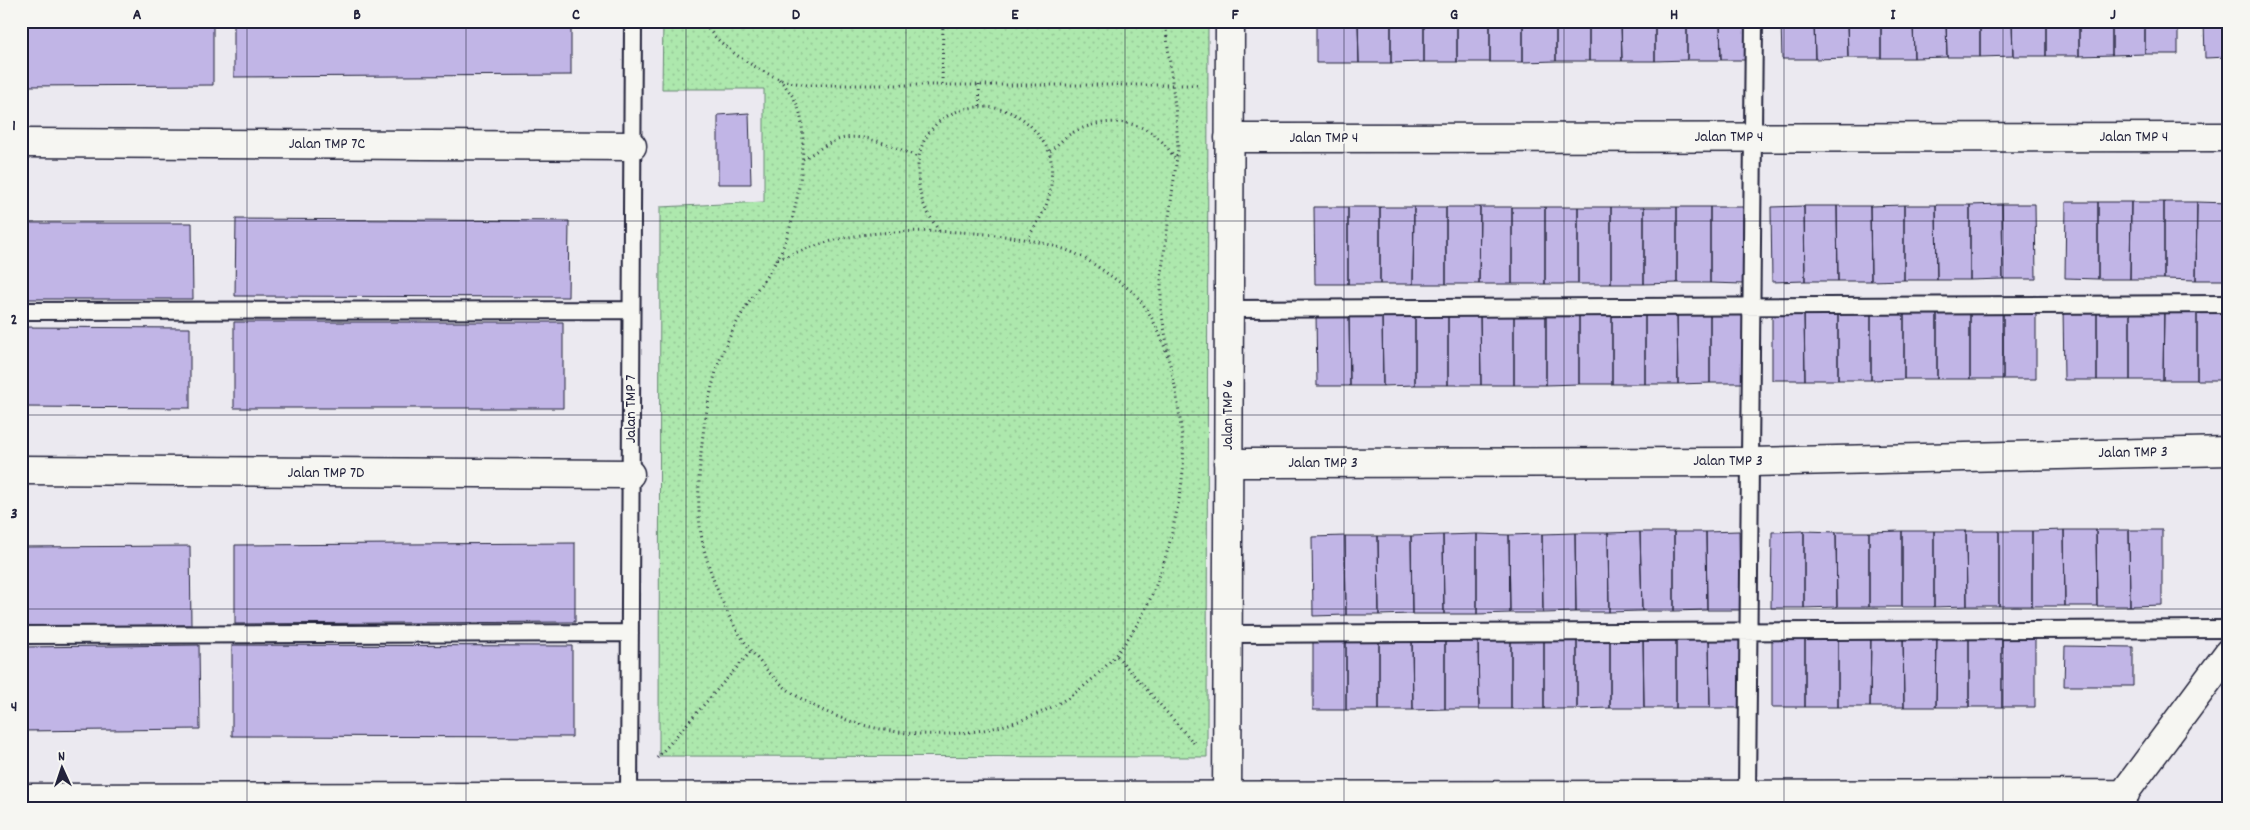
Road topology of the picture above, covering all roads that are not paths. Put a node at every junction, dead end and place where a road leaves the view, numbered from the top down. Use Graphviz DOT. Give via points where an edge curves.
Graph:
graph roads {
  1 [pos="633,21"];
  2 [pos="1230,21"];
  3 [pos="1754,21"];
  4 [pos="1753,137"];
  5 [pos="2229,137"];
  6 [pos="1229,138"];
  7 [pos="21,143"];
  8 [pos="632,146"];
  9 [pos="2229,304"];
  10 [pos="1752,307"];
  11 [pos="1228,309"];
  12 [pos="631,310"];
  13 [pos="21,311"];
  14 [pos="2229,451"];
  15 [pos="1750,462"];
  16 [pos="1228,463"];
  17 [pos="21,470"];
  18 [pos="630,474"];
  19 [pos="2229,630"];
  20 [pos="1749,632"];
  21 [pos="630,633"];
  22 [pos="1228,634"];
  23 [pos="21,635"];
  24 [pos="2229,652"];
  25 [pos="1227,793"];
  26 [pos="1747,794"];
  27 [pos="629,797"];
  28 [pos="21,798"];
  29 [pos="2118,801"];
  30 [pos="1517,802"];
  1 -- 8 [label="lane, Jalan TMP 7"];
  2 -- 6 [label="street, Jalan TMP 6"];
  3 -- 4 [label="lane"];
  4 -- 5 [label="street, Jalan TMP 4"];
  4 -- 6 [label="street, Jalan TMP 4"];
  4 -- 10 [label="lane"];
  6 -- 11 [label="street, Jalan TMP 6"];
  7 -- 8 [label="street, Jalan TMP 7C"];
  8 -- 12 [label="lane, Jalan TMP 7"];
  9 -- 10 [label="lane"];
  10 -- 11 [label="lane"];
  10 -- 15 [label="lane"];
  11 -- 16 [label="street, Jalan TMP 6"];
  12 -- 13 [label="lane"];
  12 -- 18 [label="lane, Jalan TMP 7"];
  14 -- 15 [label="street, Jalan TMP 3"];
  15 -- 16 [label="street, Jalan TMP 3"];
  15 -- 20 [label="lane"];
  16 -- 22 [label="street, Jalan TMP 6"];
  17 -- 18 [label="street, Jalan TMP 7D"];
  18 -- 21 [label="lane, Jalan TMP 7"];
  19 -- 20 [label="lane"];
  20 -- 22 [label="lane"];
  20 -- 26 [label="lane"];
  21 -- 23 [label="lane"];
  21 -- 27 [label="lane, Jalan TMP 7"];
  22 -- 25 [label="street, Jalan TMP 6"];
  24 -- 29 [label="street"];
  25 -- 27 [label="street"];
  25 -- 30 [label="street"];
  26 -- 29 [label="street"];
  26 -- 30 [label="street"];
  27 -- 28 [label="street"];
}
